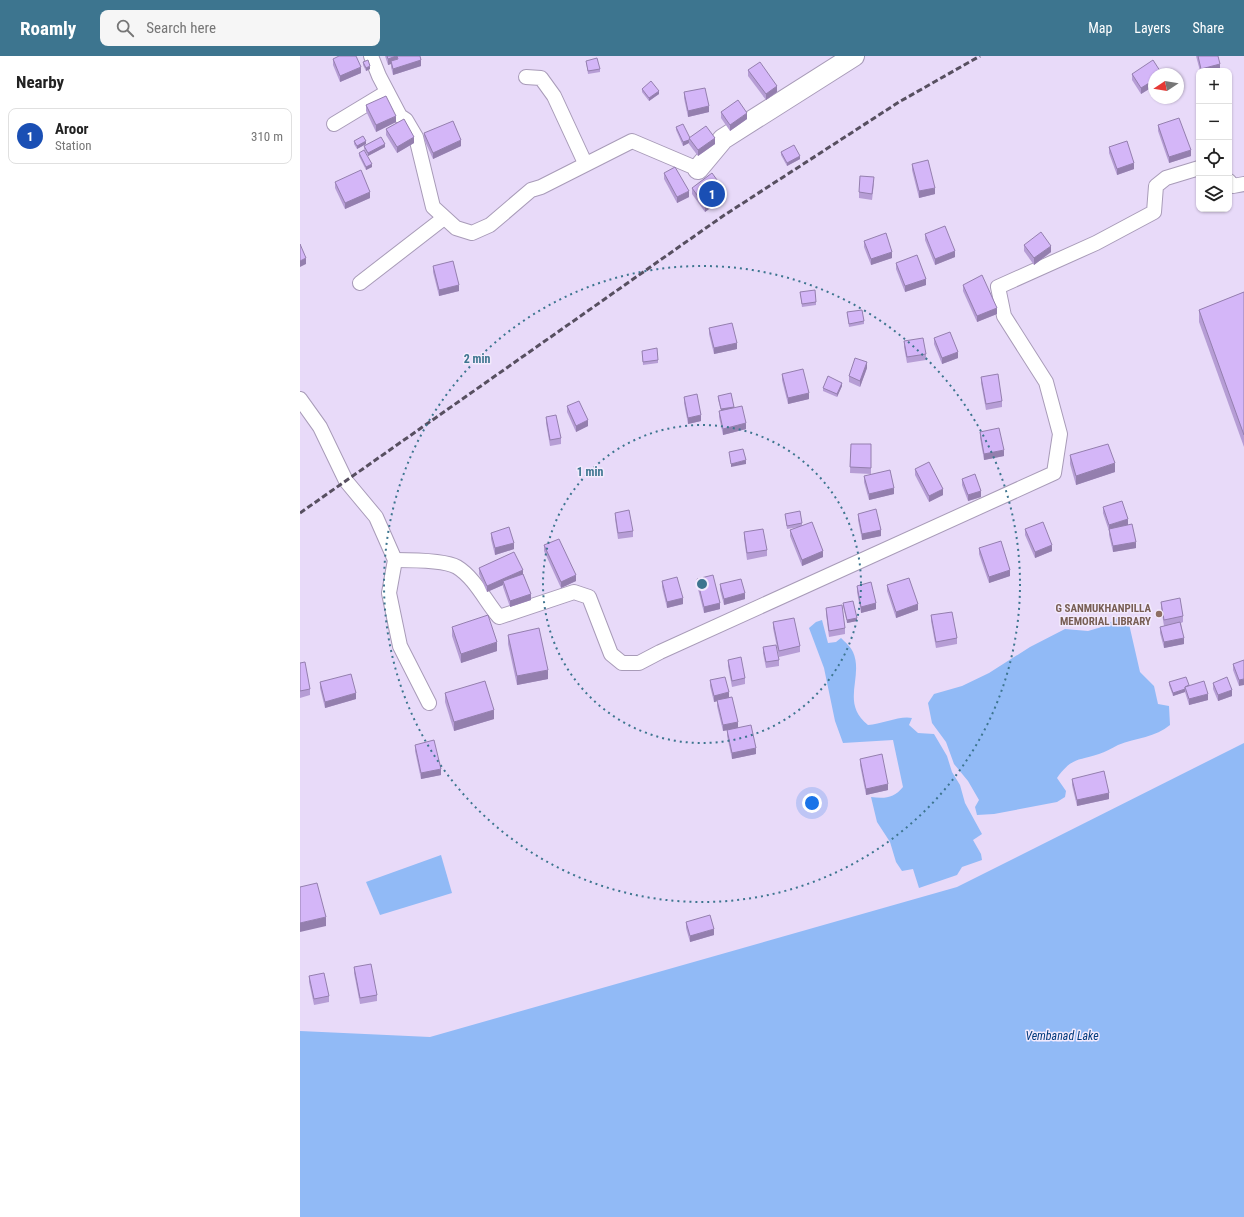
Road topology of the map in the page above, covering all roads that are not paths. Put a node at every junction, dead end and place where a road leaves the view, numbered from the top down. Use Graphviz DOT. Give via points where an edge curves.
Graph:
graph roads {
  1 [pos="370,56"];
  2 [pos="850,57"];
  3 [pos="526,77"];
  4 [pos="387,92"];
  5 [pos="334,124"];
  6 [pos="585,163"];
  7 [pos="698,169"];
  8 [pos="1196,169"];
  9 [pos="1244,184"];
  10 [pos="1232,185"];
  11 [pos="444,218"];
  12 [pos="360,282"];
  13 [pos="300,399"];
  14 [pos="395,560"];
  15 [pos="429,703"];
  1 -- 4 [label="street"];
  2 -- 7 [label="street" via="723,139"];
  3 -- 6 [label="street" via="541,78 554,96"];
  4 -- 5 [label="street"];
  4 -- 11 [label="street" via="400,116 406,120 416,137 433,207"];
  6 -- 7 [label="street" via="632,141"];
  6 -- 11 [label="street" via="531,190 490,225 472,233 456,228"];
  8 -- 14 [label="street" via="1166,178 1156,186 1154,212 1096,243 998,287 1004,316 1046,382 1060,434 1054,473 639,663 622,663 611,654 589,597 574,592 499,617 470,579 456,566 429,561"];
  9 -- 10 [label="street"];
  11 -- 12 [label="street"];
  13 -- 14 [label="street" via="320,428 346,481 376,516"];
  14 -- 15 [label="street" via="389,593 400,646"];
}
